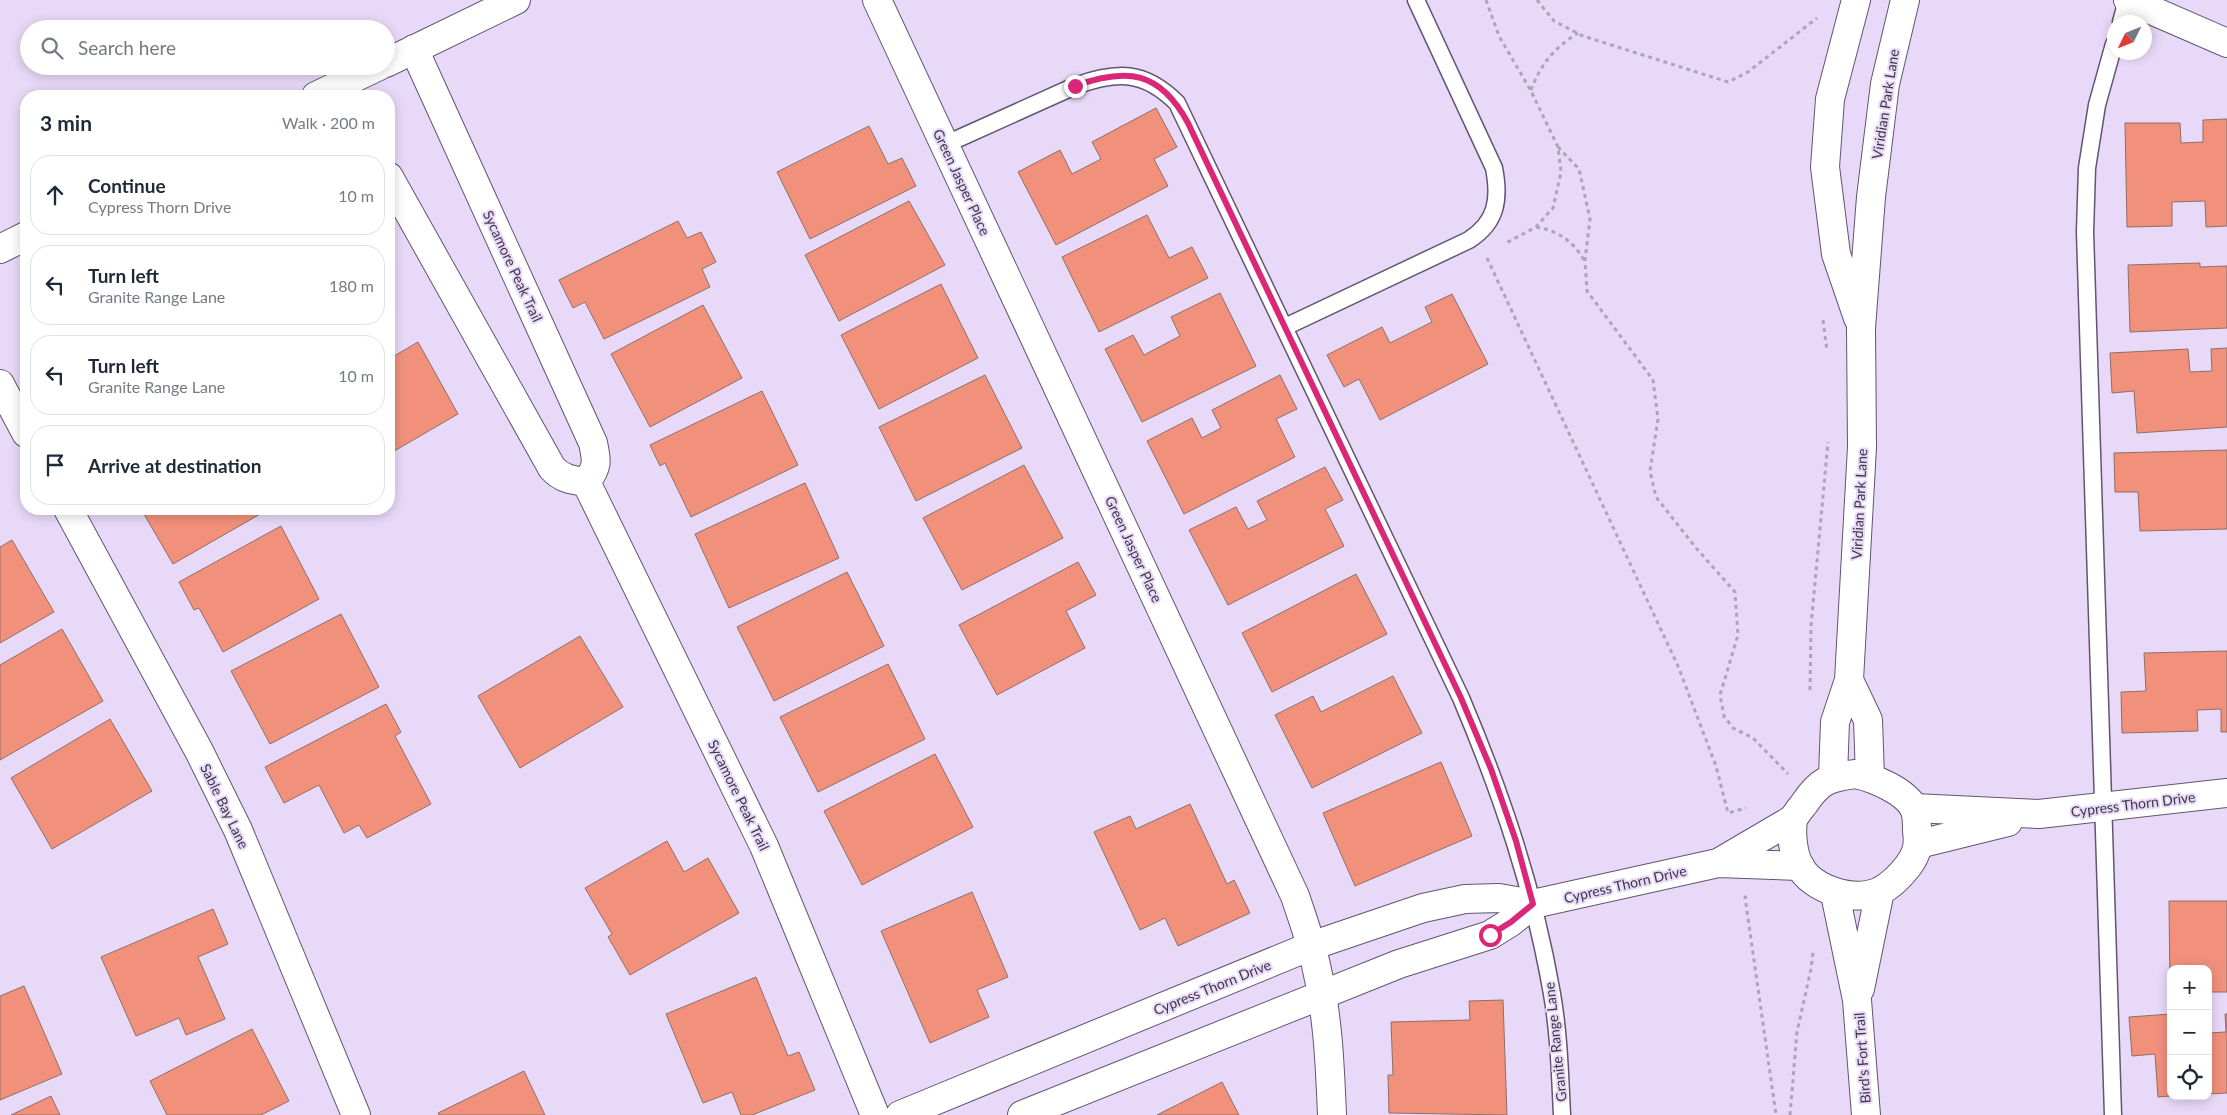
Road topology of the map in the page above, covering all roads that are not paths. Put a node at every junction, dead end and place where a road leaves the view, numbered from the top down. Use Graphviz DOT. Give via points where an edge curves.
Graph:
graph roads {
  1 [pos="516,0"];
  2 [pos="877,0"];
  3 [pos="1416,0"];
  4 [pos="1856,0"];
  5 [pos="1905,0"];
  6 [pos="2128,0"];
  7 [pos="2123,15"];
  8 [pos="2227,43"];
  9 [pos="414,49"];
  10 [pos="395,58"];
  11 [pos="2110,60"];
  12 [pos="363,75"];
  13 [pos="337,90"];
  14 [pos="944,144"];
  15 [pos="395,189"];
  16 [pos="20,239"];
  17 [pos="0,249"];
  18 [pos="1285,327"];
  19 [pos="1861,328"];
  20 [pos="0,384"];
  21 [pos="20,421"];
  22 [pos="586,482"];
  23 [pos="71,515"];
  24 [pos="1849,680"];
  25 [pos="1833,776"];
  26 [pos="1870,777"];
  27 [pos="2227,793"];
  28 [pos="1914,808"];
  29 [pos="2102,808"];
  30 [pos="2039,814"];
  31 [pos="1793,819"];
  32 [pos="1919,844"];
  33 [pos="1718,863"];
  34 [pos="1800,866"];
  35 [pos="1880,891"];
  36 [pos="1835,894"];
  37 [pos="1533,904"];
  38 [pos="1311,946"];
  39 [pos="1322,995"];
  40 [pos="1858,1000"];
  41 [pos="356,1115"];
  42 [pos="875,1115"];
  43 [pos="900,1115"];
  44 [pos="1022,1115"];
  45 [pos="1332,1115"];
  46 [pos="1562,1115"];
  47 [pos="1866,1115"];
  48 [pos="2113,1115"];
  1 -- 9 [label="street"];
  2 -- 14 [label="street, Green Jasper Place"];
  3 -- 18 [label="lane" via="1494,168 1496,203 1486,226 1479,233"];
  4 -- 19 [label="street, Viridian Park Lane" via="1830,99 1825,168 1836,254"];
  5 -- 19 [label="street, Viridian Park Lane" via="1884,93 1871,196"];
  6 -- 7 [label="lane"];
  6 -- 8 [label="street"];
  9 -- 10 [label="street"];
  9 -- 22 [label="street, Sycamore Peak Trail" via="594,442 595,471"];
  11 -- 29 [label="lane" via="2097,105 2087,168 2085,232"];
  12 -- 13 [label="street"];
  14 -- 18 [label="lane, Granite Range Lane" via="1097,78 1133,76 1148,81 1177,103"];
  14 -- 38 [label="street, Green Jasper Place" via="1277,855"];
  15 -- 22 [label="street" via="552,468 569,480"];
  16 -- 17 [label="street"];
  18 -- 37 [label="lane, Granite Range Lane" via="1461,698 1491,769"];
  19 -- 24 [label="street, Viridian Park Lane" via="1862,447"];
  20 -- 21 [label="street"];
  22 -- 42 [label="street, Sycamore Peak Trail" via="764,846"];
  23 -- 41 [label="street, Sable Bay Lane" via="238,830"];
  24 -- 25 [label="street, Viridian Park Lane" via="1835,722"];
  24 -- 26 [label="street, Viridian Park Lane" via="1868,720"];
  25 -- 26 [label="street" via="1856,774"];
  25 -- 31 [label="street" via="1814,790"];
  26 -- 28 [label="street" via="1899,792"];
  27 -- 29 [label="street, Cypress Thorn Drive"];
  28 -- 30 [label="street, Cypress Thorn Drive"];
  28 -- 32 [label="street"];
  29 -- 30 [label="street, Cypress Thorn Drive"];
  29 -- 48 [label="lane"];
  30 -- 32 [label="street, Cypress Thorn Drive"];
  31 -- 33 [label="street, Cypress Thorn Drive"];
  31 -- 34 [label="street" via="1794,848"];
  32 -- 35 [label="street" via="1915,857 1902,873"];
  33 -- 34 [label="street, Cypress Thorn Drive"];
  33 -- 37 [label="street, Cypress Thorn Drive"];
  34 -- 36 [label="street" via="1817,883"];
  35 -- 36 [label="street" via="1859,896"];
  35 -- 40 [label="street, Bird's Fort Trail"];
  36 -- 40 [label="street, Bird's Fort Trail"];
  37 -- 38 [label="street, Cypress Thorn Drive" via="1499,898 1465,898 1423,908"];
  37 -- 39 [label="street, Cypress Thorn Drive" via="1490,935 1399,964"];
  37 -- 46 [label="lane, Granite Range Lane" via="1553,995"];
  38 -- 39 [label="street, Green Jasper Place"];
  38 -- 43 [label="street, Cypress Thorn Drive"];
  39 -- 44 [label="street, Cypress Thorn Drive"];
  39 -- 45 [label="street, Green Jasper Place" via="1330,1054"];
  40 -- 47 [label="street, Bird's Fort Trail"];
}
